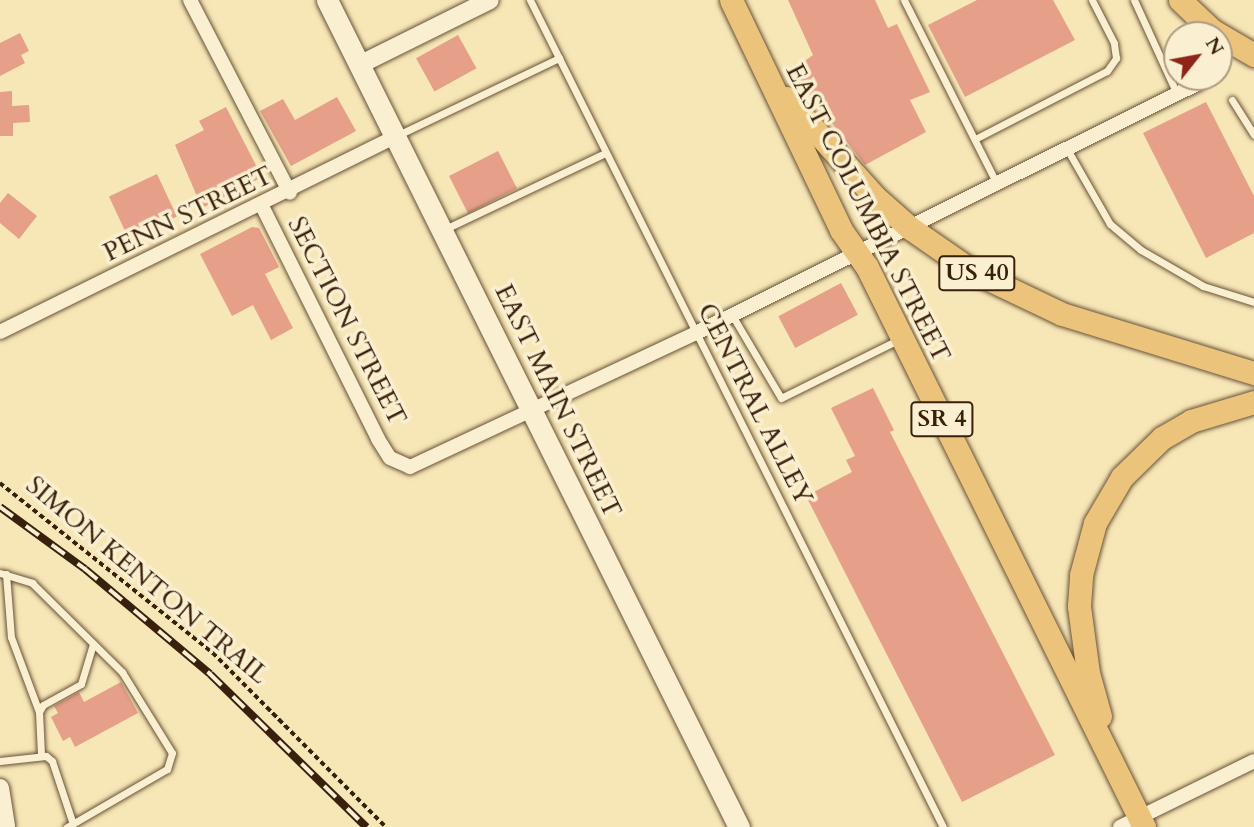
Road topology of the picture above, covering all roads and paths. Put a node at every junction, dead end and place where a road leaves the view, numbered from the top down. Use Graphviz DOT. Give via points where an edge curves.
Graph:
graph roads {
  1 [pos="190,0"];
  2 [pos="327,0"];
  3 [pos="490,0"];
  4 [pos="530,0"];
  5 [pos="731,0"];
  6 [pos="916,0"];
  7 [pos="1092,0"];
  8 [pos="1134,0"];
  9 [pos="1180,0"];
  10 [pos="906,2"];
  11 [pos="1202,21"];
  12 [pos="1233,43"];
  13 [pos="1233,49"];
  14 [pos="1254,55"];
  15 [pos="559,58"];
  16 [pos="359,65"];
  17 [pos="1254,68"];
  18 [pos="764,71"];
  19 [pos="1183,91"];
  20 [pos="1177,94"];
  21 [pos="1232,100"];
  22 [pos="1254,135"];
  23 [pos="395,137"];
  24 [pos="975,139"];
  25 [pos="1068,149"];
  26 [pos="605,153"];
  27 [pos="997,184"];
  28 [pos="289,193"];
  29 [pos="264,211"];
  30 [pos="910,228"];
  31 [pos="442,231"];
  32 [pos="859,253"];
  33 [pos="1254,302"];
  34 [pos="732,315"];
  35 [pos="0,332"];
  36 [pos="696,333"];
  37 [pos="902,338"];
  38 [pos="1254,373"];
  39 [pos="1254,402"];
  40 [pos="532,412"];
  41 [pos="0,483"];
  42 [pos="3,573"];
  43 [pos="93,644"];
  44 [pos="39,712"];
  45 [pos="41,755"];
  46 [pos="0,761"];
  47 [pos="1254,761"];
  48 [pos="1115,769"];
  49 [pos="0,788"];
  50 [pos="1135,824"];
  51 [pos="70,825"];
  52 [pos="6,827"];
  53 [pos="386,827"];
  54 [pos="739,827"];
  55 [pos="943,827"];
  1 -- 28 [label="street, SECTION STREET"];
  2 -- 16 [label="main road, EAST MAIN STREET"];
  3 -- 16 [label="street"];
  4 -- 15 [label="lane, CENTRAL ALLEY"];
  5 -- 18 [label="main road, EAST COLUMBIA STREET / US 40"];
  6 -- 10 [label="lane"];
  7 -- 24 [label="lane" via="1114,43 1116,58 1107,71"];
  8 -- 20 [label="lane"];
  9 -- 11 [label="main road"];
  10 -- 24 [label="lane"];
  12 -- 14 [label="main road"];
  13 -- 17 [label="main road"];
  15 -- 23 [label="lane"];
  15 -- 26 [label="lane, CENTRAL ALLEY"];
  16 -- 23 [label="main road, EAST MAIN STREET"];
  18 -- 30 [label="main road, US 40" via="821,139"];
  18 -- 32 [label="main road, EAST COLUMBIA STREET / SR 4" via="841,230"];
  19 -- 20 [label="street"];
  20 -- 25 [label="street"];
  21 -- 22 [label="lane"];
  23 -- 28 [label="street, PENN STREET"];
  23 -- 31 [label="main road, EAST MAIN STREET"];
  24 -- 27 [label="lane"];
  25 -- 27 [label="street"];
  25 -- 33 [label="lane" via="1110,224 1141,250 1203,286"];
  26 -- 31 [label="lane"];
  26 -- 36 [label="lane, CENTRAL ALLEY"];
  27 -- 30 [label="street"];
  28 -- 29 [label="street, PENN STREET"];
  29 -- 35 [label="street, PENN STREET"];
  29 -- 40 [label="street, SECTION STREET" via="384,449 398,465 410,467"];
  30 -- 32 [label="street"];
  30 -- 38 [label="main road, US 40" via="972,271 1030,301 1118,333"];
  31 -- 40 [label="main road, EAST MAIN STREET"];
  32 -- 34 [label="street"];
  32 -- 37 [label="main road, EAST COLUMBIA STREET / SR 4"];
  34 -- 36 [label="street"];
  34 -- 37 [label="lane" via="781,398"];
  36 -- 40 [label="street"];
  36 -- 55 [label="lane, CENTRAL ALLEY"];
  37 -- 48 [label="main road, EAST COLUMBIA STREET / SR 4"];
  39 -- 48 [label="main road" via="1191,421 1162,438 1122,477 1095,523 1081,575 1080,617 1088,673"];
  40 -- 54 [label="main road, EAST MAIN STREET"];
  41 -- 53 [label="path, SIMON KENTON TRAIL" via="213,653"];
  42 -- 43 [label="lane" via="32,583"];
  42 -- 44 [label="lane" via="11,637"];
  43 -- 44 [label="lane" via="81,684 43,705"];
  43 -- 51 [label="lane" via="122,672 172,753 167,769"];
  44 -- 45 [label="lane"];
  45 -- 46 [label="lane"];
  45 -- 51 [label="lane" via="52,761"];
  47 -- 50 [label="street"];
  48 -- 50 [label="main road, EAST COLUMBIA STREET / SR 4"];
  49 -- 52 [label="street"];
}
